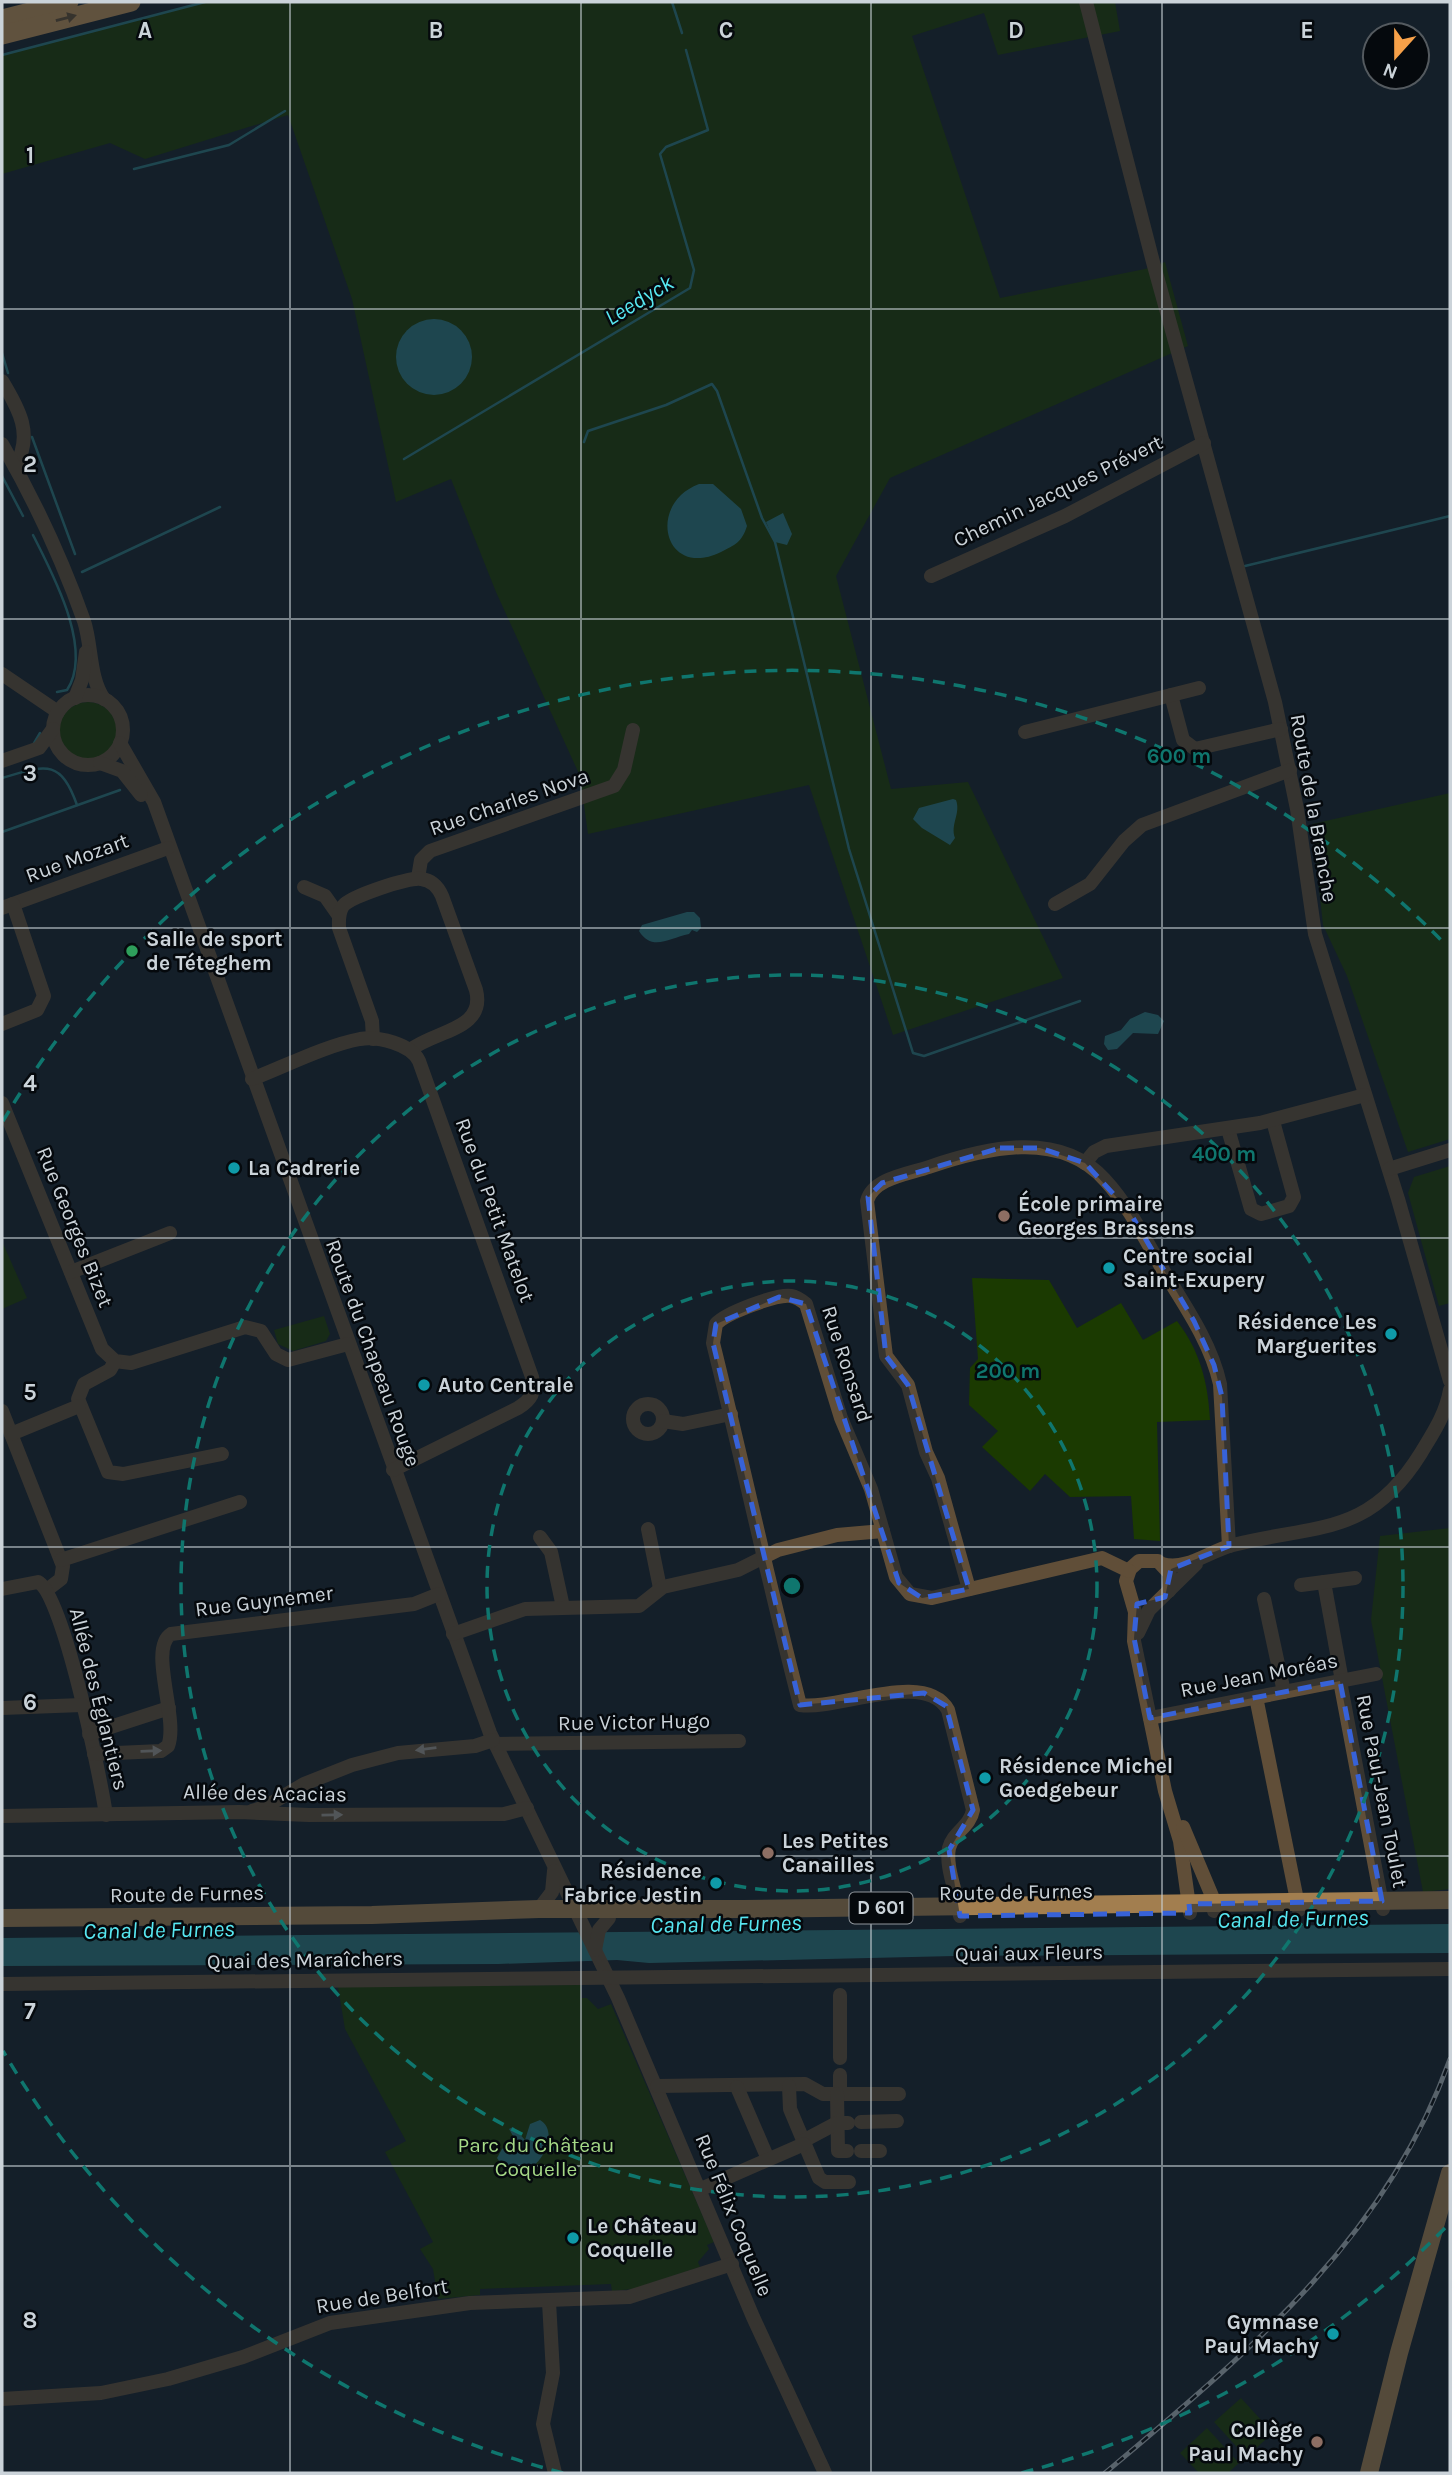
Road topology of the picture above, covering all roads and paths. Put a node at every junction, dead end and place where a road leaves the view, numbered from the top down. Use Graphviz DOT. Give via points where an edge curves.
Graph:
graph roads {
  1 [pos="30,2"];
  2 [pos="69,2"];
  3 [pos="131,2"];
  4 [pos="1086,2"];
  5 [pos="2,10"];
  6 [pos="2,19"];
  7 [pos="2,35"];
  8 [pos="2,381"];
  9 [pos="2,443"];
  10 [pos="1204,443"];
  11 [pos="15,467"];
  12 [pos="931,576"];
  13 [pos="84,622"];
  14 [pos="2,674"];
  15 [pos="1199,688"];
  16 [pos="1171,695"];
  17 [pos="75,698"];
  18 [pos="104,699"];
  19 [pos="58,712"];
  20 [pos="52,729"];
  21 [pos="1281,729"];
  22 [pos="633,730"];
  23 [pos="1025,732"];
  24 [pos="120,743"];
  25 [pos="16,757"];
  26 [pos="2,761"];
  27 [pos="69,761"];
  28 [pos="100,764"];
  29 [pos="1290,770"];
  30 [pos="168,848"];
  31 [pos="418,878"];
  32 [pos="304,887"];
  33 [pos="1055,904"];
  34 [pos="7,906"];
  35 [pos="339,916"];
  36 [pos="2,1024"];
  37 [pos="373,1039"];
  38 [pos="410,1049"];
  39 [pos="252,1079"];
  40 [pos="1365,1095"];
  41 [pos="2,1103"];
  42 [pos="1273,1121"];
  43 [pos="1228,1129"];
  44 [pos="1450,1150"];
  45 [pos="1085,1163"];
  46 [pos="1389,1169"];
  47 [pos="170,1233"];
  48 [pos="71,1272"];
  49 [pos="348,1344"];
  50 [pos="115,1361"];
  51 [pos="1450,1381"];
  52 [pos="1450,1390"];
  53 [pos="79,1406"];
  54 [pos="2,1411"];
  55 [pos="731,1414"];
  56 [pos="663,1421"];
  57 [pos="11,1434"];
  58 [pos="222,1454"];
  59 [pos="393,1470"];
  60 [pos="240,1502"];
  61 [pos="881,1524"];
  62 [pos="648,1529"];
  63 [pos="540,1537"];
  64 [pos="1224,1547"];
  65 [pos="762,1557"];
  66 [pos="61,1560"];
  67 [pos="1162,1564"];
  68 [pos="1129,1571"];
  69 [pos="1354,1578"];
  70 [pos="1324,1582"];
  71 [pos="1301,1585"];
  72 [pos="660,1588"];
  73 [pos="2,1589"];
  74 [pos="48,1589"];
  75 [pos="969,1589"];
  76 [pos="1169,1591"];
  77 [pos="439,1594"];
  78 [pos="1130,1594"];
  79 [pos="1264,1599"];
  80 [pos="1158,1602"];
  81 [pos="562,1607"];
  82 [pos="453,1634"];
  83 [pos="1136,1651"];
  84 [pos="1376,1674"];
  85 [pos="1341,1681"];
  86 [pos="1283,1692"];
  87 [pos="1256,1697"];
  88 [pos="82,1705"];
  89 [pos="2,1708"];
  90 [pos="169,1708"];
  91 [pos="1150,1718"];
  92 [pos="89,1734"];
  93 [pos="739,1741"];
  94 [pos="496,1747"];
  95 [pos="93,1754"];
  96 [pos="1163,1780"];
  97 [pos="283,1794"];
  98 [pos="527,1808"];
  99 [pos="239,1812"];
  100 [pos="284,1814"];
  101 [pos="106,1815"];
  102 [pos="2,1816"];
  103 [pos="554,1866"];
  104 [pos="1450,1900"];
  105 [pos="1383,1905"];
  106 [pos="1299,1906"];
  107 [pos="1214,1907"];
  108 [pos="1190,1908"];
  109 [pos="538,1909"];
  110 [pos="1450,1910"];
  111 [pos="959,1911"];
  112 [pos="372,1915"];
  113 [pos="2,1918"];
  114 [pos="589,1921"];
  115 [pos="596,1952"];
  116 [pos="1450,1969"];
  117 [pos="607,1975"];
  118 [pos="2,1984"];
  119 [pos="840,1995"];
  120 [pos="840,2058"];
  121 [pos="840,2075"];
  122 [pos="657,2086"];
  123 [pos="784,2086"];
  124 [pos="737,2087"];
  125 [pos="839,2094"];
  126 [pos="899,2094"];
  127 [pos="897,2121"];
  128 [pos="849,2122"];
  129 [pos="804,2142"];
  130 [pos="880,2151"];
  131 [pos="768,2159"];
  132 [pos="1450,2173"];
  133 [pos="849,2182"];
  134 [pos="701,2189"];
  135 [pos="1450,2204"];
  136 [pos="732,2264"];
  137 [pos="548,2302"];
  138 [pos="2,2399"];
  139 [pos="555,2473"];
  140 [pos="825,2473"];
  141 [pos="1369,2473"];
  142 [pos="1378,2473"];
  1 -- 5 [label="highway"];
  2 -- 6 [label="highway"];
  7 -- 3 [label="highway, one-way"];
  4 -- 10 [label="street, Route de la Branche" via="1126,153 1132,202"];
  8 -- 11 [label="street" via="23,424 24,449"];
  9 -- 11 [label="street"];
  10 -- 12 [label="street, Chemin Jacques Prévert" via="1065,516"];
  10 -- 21 [label="street, Route de la Branche"];
  11 -- 13 [label="street" via="55,547"];
  13 -- 17 [label="street" via="85,667"];
  13 -- 18 [label="street" via="96,684"];
  14 -- 19 [label="street"];
  15 -- 16 [label="street"];
  16 -- 21 [label="street" via="1183,740 1195,749"];
  16 -- 23 [label="street"];
  17 -- 18 [label="street"];
  17 -- 19 [label="street"];
  18 -- 24 [label="street" via="121,719"];
  19 -- 20 [label="street"];
  20 -- 25 [label="street" via="41,746"];
  20 -- 27 [label="street" via="57,747"];
  21 -- 29 [label="street, Route de la Branche"];
  22 -- 31 [label="street, Rue Charles Nova" via="624,770 614,786 430,850 421,860"];
  24 -- 28 [label="street"];
  24 -- 30 [label="street, Route du Chapeau Rouge" via="151,797"];
  25 -- 26 [label="street"];
  25 -- 27 [label="street"];
  27 -- 28 [label="street"];
  28 -- 30 [label="street, Route du Chapeau Rouge" via="114,766 132,782"];
  29 -- 33 [label="street" via="1142,825 1090,884"];
  29 -- 40 [label="street, Route de la Branche" via="1315,934"];
  30 -- 34 [label="street, Rue Mozart"];
  30 -- 39 [label="street, Route du Chapeau Rouge"];
  31 -- 35 [label="street" via="349,901"];
  31 -- 38 [label="street" via="440,892 478,1001 470,1021"];
  32 -- 35 [label="street" via="322,893"];
  34 -- 36 [label="street" via="44,996 37,1010"];
  35 -- 37 [label="street" via="372,1021"];
  37 -- 38 [label="street"];
  37 -- 39 [label="street" via="357,1040"];
  38 -- 59 [label="street, Rue du Petit Matelot" via="419,1061 534,1385 530,1399 518,1408"];
  39 -- 49 [label="street, Route du Chapeau Rouge"];
  40 -- 42 [label="street"];
  40 -- 46 [label="street, Route de la Branche"];
  41 -- 48 [label="street, Rue Georges Bizet"];
  42 -- 43 [label="street"];
  42 -- 43 [label="street" via="1294,1199 1289,1206 1261,1214 1250,1207"];
  43 -- 45 [label="street" via="1106,1146"];
  44 -- 46 [label="street"];
  45 -- 64 [label="street" via="1105,1179 1129,1212 1194,1321 1214,1365 1222,1397"];
  45 -- 75 [label="street" via="1040,1148 992,1149 879,1184 870,1193 867,1210 885,1351 908,1385"];
  46 -- 51 [label="street, Route de la Branche"];
  47 -- 48 [label="street"];
  48 -- 50 [label="street, Rue Georges Bizet" via="102,1349"];
  49 -- 50 [label="street" via="288,1360 276,1354 261,1331 245,1327 131,1363"];
  49 -- 59 [label="street, Route du Chapeau Rouge"];
  50 -- 53 [label="street" via="110,1370 84,1384"];
  52 -- 64 [label="street" via="1440,1421 1408,1472 1367,1512 1332,1526"];
  53 -- 57 [label="street"];
  53 -- 58 [label="street" via="111,1474"];
  54 -- 57 [label="street"];
  55 -- 56 [label="street" via="683,1424"];
  55 -- 61 [label="street, Rue Ronsard" via="713,1343 714,1327 741,1310 779,1297 798,1298 811,1312 834,1398"];
  55 -- 65 [label="street, Rue Ronsard"];
  57 -- 66 [label="street"];
  59 -- 77 [label="street, Route du Chapeau Rouge"];
  60 -- 66 [label="street"];
  61 -- 65 [label="street"];
  61 -- 75 [label="street" via="896,1577 907,1592 929,1598"];
  62 -- 72 [label="street"];
  63 -- 81 [label="street" via="551,1552"];
  64 -- 67 [label="street" via="1181,1566"];
  64 -- 76 [label="street" via="1186,1572"];
  65 -- 72 [label="street" via="738,1570"];
  65 -- 111 [label="street, Rue Ronsard" via="800,1705 819,1706 874,1694 924,1693 946,1706 973,1810 949,1850"];
  66 -- 74 [label="street, Allée des Églantiers" via="61,1579"];
  67 -- 68 [label="street" via="1146,1559"];
  67 -- 76 [label="street" via="1170,1575"];
  68 -- 75 [label="street" via="1102,1558"];
  68 -- 78 [label="street" via="1126,1583"];
  69 -- 70 [label="street"];
  70 -- 71 [label="street"];
  70 -- 85 [label="street, Rue Paul-Jean Toulet"];
  72 -- 81 [label="street" via="639,1606"];
  73 -- 74 [label="street" via="35,1582"];
  74 -- 88 [label="street, Allée des Églantiers"];
  76 -- 80 [label="street"];
  77 -- 82 [label="street, Route du Chapeau Rouge"];
  77 -- 90 [label="street, Rue Guynemer" via="414,1604 171,1634 161,1649"];
  78 -- 80 [label="street" via="1142,1603"];
  78 -- 83 [label="street"];
  79 -- 86 [label="street"];
  80 -- 83 [label="street" via="1143,1618"];
  81 -- 82 [label="street" via="525,1609"];
  82 -- 94 [label="street, Route du Chapeau Rouge"];
  83 -- 91 [label="street"];
  84 -- 85 [label="street, Rue Jean Moréas"];
  85 -- 86 [label="street, Rue Jean Moréas"];
  85 -- 105 [label="street, Rue Paul-Jean Toulet"];
  86 -- 87 [label="street, Rue Jean Moréas"];
  87 -- 91 [label="street, Rue Jean Moréas"];
  87 -- 106 [label="street"];
  88 -- 89 [label="street"];
  88 -- 92 [label="street, Allée des Églantiers"];
  90 -- 92 [label="street"];
  95 -- 90 [label="street, Rue Guynemer, one-way" via="166,1748 171,1739"];
  91 -- 96 [label="street"];
  92 -- 95 [label="street, Allée des Églantiers"];
  93 -- 94 [label="street, Rue Victor Hugo"];
  94 -- 97 [label="street, Rue Victor Hugo, one-way" via="377,1758"];
  94 -- 98 [label="street, Route du Chapeau Rouge"];
  95 -- 101 [label="street, Allée des Églantiers"];
  96 -- 107 [label="street"];
  96 -- 108 [label="street" via="1180,1841"];
  97 -- 99 [label="street, Rue Victor Hugo" via="262,1808"];
  97 -- 100 [label="street" via="280,1806"];
  100 -- 98 [label="street, Allée des Acacias, one-way" via="504,1814"];
  98 -- 103 [label="street, Route du Chapeau Rouge"];
  99 -- 100 [label="street, Allée des Acacias"];
  99 -- 101 [label="street, Allée des Acacias"];
  101 -- 102 [label="street, Allée des Acacias"];
  103 -- 109 [label="street" via="552,1892"];
  103 -- 114 [label="street, Route du Chapeau Rouge"];
  104 -- 105 [label="main road, Route de Furnes / D 601"];
  105 -- 106 [label="main road, Route de Furnes / D 601"];
  105 -- 110 [label="main road, Route de Furnes / D 601"];
  106 -- 107 [label="main road, Route de Furnes / D 601"];
  107 -- 108 [label="main road, Route de Furnes / D 601"];
  108 -- 111 [label="main road, Route de Furnes / D 601"];
  109 -- 112 [label="main road, Route de Furnes / D 601"];
  109 -- 114 [label="main road, Route de Furnes / D 601"];
  111 -- 114 [label="main road, Route de Furnes / D 601"];
  111 -- 114 [label="main road, Route de Furnes / D 601"];
  112 -- 113 [label="main road, Route de Furnes / D 601"];
  112 -- 114 [label="main road, Route de Furnes / D 601"];
  114 -- 115 [label="street, Route du Chapeau Rouge"];
  115 -- 117 [label="street, Rue Félix Coquelle"];
  116 -- 117 [label="street, Quai aux Fleurs"];
  117 -- 118 [label="street, Quai des Maraîchers"];
  117 -- 122 [label="street, Rue Félix Coquelle"];
  119 -- 120 [label="street"];
  121 -- 125 [label="street"];
  122 -- 124 [label="street"];
  122 -- 134 [label="street, Rue Félix Coquelle"];
  123 -- 124 [label="street"];
  123 -- 125 [label="street" via="807,2084 819,2093"];
  123 -- 129 [label="street"];
  124 -- 131 [label="street"];
  125 -- 126 [label="street"];
  125 -- 128 [label="street"];
  127 -- 128 [label="street"];
  128 -- 129 [label="street"];
  128 -- 130 [label="street" via="849,2151"];
  129 -- 131 [label="street"];
  129 -- 133 [label="street" via="821,2180"];
  131 -- 134 [label="street"];
  132 -- 141 [label="main road"];
  134 -- 136 [label="street, Rue Félix Coquelle"];
  135 -- 142 [label="main road"];
  136 -- 137 [label="street, Rue de Belfort" via="634,2296"];
  136 -- 140 [label="street, Rue Félix Coquelle"];
  137 -- 138 [label="street, Rue de Belfort" via="464,2303 330,2323 243,2357 168,2379 100,2393"];
  137 -- 139 [label="street" via="553,2373 543,2424"];
}
